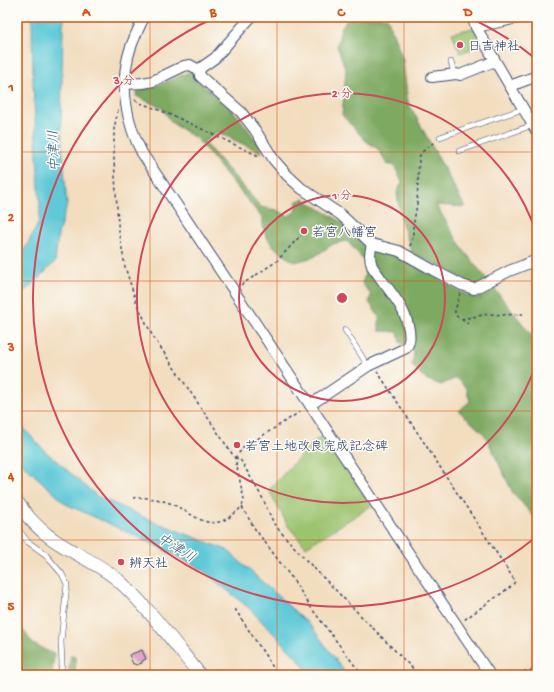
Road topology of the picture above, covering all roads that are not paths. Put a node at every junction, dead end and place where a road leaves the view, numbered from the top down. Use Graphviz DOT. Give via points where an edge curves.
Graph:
graph roads {
  1 [pos="144,17"];
  2 [pos="251,17"];
  3 [pos="472,17"];
  4 [pos="522,17"];
  5 [pos="476,27"];
  6 [pos="494,59"];
  7 [pos="451,62"];
  8 [pos="199,70"];
  9 [pos="454,74"];
  10 [pos="537,76"];
  11 [pos="432,77"];
  12 [pos="510,86"];
  13 [pos="125,88"];
  14 [pos="523,109"];
  15 [pos="534,124"];
  16 [pos="440,137"];
  17 [pos="485,142"];
  18 [pos="488,148"];
  19 [pos="459,151"];
  20 [pos="372,244"];
  21 [pos="537,260"];
  22 [pos="345,330"];
  23 [pos="370,365"];
  24 [pos="310,405"];
  25 [pos="17,502"];
  26 [pos="17,528"];
  27 [pos="60,675"];
  28 [pos="200,675"];
  29 [pos="490,675"];
  1 -- 13 [label="street" via="128,56"];
  2 -- 8 [label="street" via="216,58"];
  3 -- 5 [label="street"];
  4 -- 5 [label="street"];
  5 -- 6 [label="street"];
  6 -- 9 [label="street" via="460,75"];
  6 -- 12 [label="street"];
  7 -- 9 [label="lane"];
  8 -- 13 [label="street" via="190,65 184,66 153,81"];
  8 -- 20 [label="street" via="200,76 241,112 287,175 343,217"];
  9 -- 11 [label="street"];
  10 -- 12 [label="street"];
  12 -- 14 [label="street"];
  13 -- 24 [label="street" via="130,125 142,153"];
  14 -- 15 [label="street"];
  14 -- 16 [label="lane"];
  15 -- 17 [label="lane"];
  17 -- 18 [label="lane"];
  17 -- 19 [label="lane"];
  20 -- 21 [label="street" via="403,252 432,270 474,289"];
  20 -- 23 [label="street" via="372,265 401,306 408,323 410,340 406,348"];
  22 -- 23 [label="lane"];
  23 -- 24 [label="street"];
  24 -- 29 [label="street"];
  25 -- 28 [label="street" via="26,515 46,534 118,580 145,607"];
  26 -- 27 [label="lane" via="28,542 45,554 62,574 66,584"];
}
